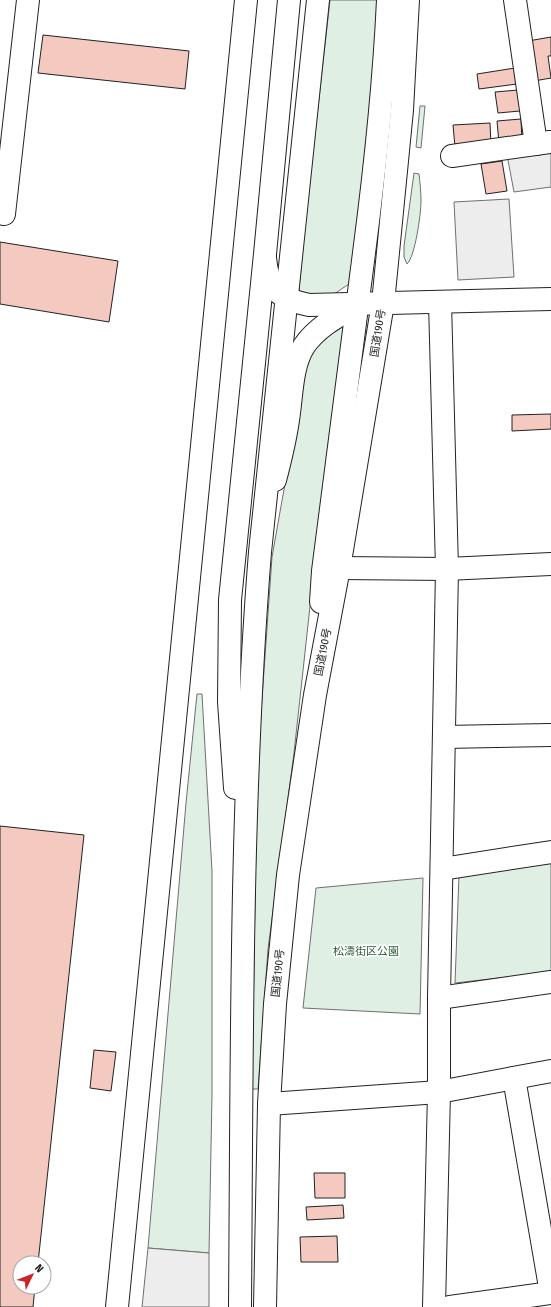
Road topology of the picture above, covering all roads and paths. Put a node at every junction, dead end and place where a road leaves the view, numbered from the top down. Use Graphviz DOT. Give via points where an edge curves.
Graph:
graph roads {
  1 [pos="28,0"];
  2 [pos="246,0"];
  3 [pos="289,0"];
  4 [pos="318,0"];
  5 [pos="388,0"];
  6 [pos="408,0"];
  7 [pos="515,0"];
  8 [pos="544,143"];
  9 [pos="452,156"];
  10 [pos="0,213"];
  11 [pos="265,254"];
  12 [pos="286,299"];
  13 [pos="551,299"];
  14 [pos="440,302"];
  15 [pos="383,303"];
  16 [pos="358,304"];
  17 [pos="260,552"];
  18 [pos="551,564"];
  19 [pos="339,568"];
  20 [pos="447,569"];
  21 [pos="315,695"];
  22 [pos="551,735"];
  23 [pos="444,737"];
  24 [pos="551,852"];
  25 [pos="442,869"];
  26 [pos="244,881"];
  27 [pos="551,982"];
  28 [pos="439,998"];
  29 [pos="551,1071"];
  30 [pos="514,1078"];
  31 [pos="439,1092"];
  32 [pos="269,1104"];
  33 [pos="551,1293"];
  34 [pos="117,1307"];
  35 [pos="240,1307"];
  36 [pos="265,1307"];
  37 [pos="434,1307"];
  38 [pos="450,1307"];
  1 -- 10 [label="main road" via="4,214"];
  2 -- 34 [label="main road"];
  3 -- 11 [label="main road"];
  4 -- 12 [label="main road"];
  5 -- 16 [label="main road" via="376,160"];
  6 -- 15 [label="main road, 国道190号" via="402,110"];
  7 -- 8 [label="main road"];
  8 -- 9 [label="main road"];
  11 -- 12 [label="main road" via="269,279"];
  11 -- 26 [label="main road" via="230,614 229,702"];
  12 -- 16 [label="main road" via="309,305"];
  12 -- 17 [label="main road"];
  13 -- 14 [label="main road"];
  14 -- 15 [label="main road"];
  14 -- 20 [label="main road"];
  15 -- 16 [label="main road"];
  15 -- 19 [label="main road, 国道190号"];
  16 -- 17 [label="main road" via="313,335 298,359 288,422"];
  16 -- 21 [label="main road" via="323,571"];
  17 -- 26 [label="main road" via="250,706"];
  18 -- 20 [label="main road"];
  19 -- 20 [label="main road"];
  19 -- 21 [label="main road, 国道190号"];
  20 -- 23 [label="main road"];
  21 -- 32 [label="main road, 国道190号" via="288,875 275,1004"];
  22 -- 23 [label="main road"];
  23 -- 25 [label="main road"];
  24 -- 25 [label="main road"];
  25 -- 28 [label="main road"];
  26 -- 35 [label="main road"];
  27 -- 28 [label="main road"];
  28 -- 31 [label="main road"];
  29 -- 30 [label="main road"];
  30 -- 31 [label="main road"];
  30 -- 33 [label="main road"];
  31 -- 32 [label="main road"];
  31 -- 37 [label="main road"];
  32 -- 36 [label="main road, 国道190号"];
  33 -- 38 [label="main road"];
}
